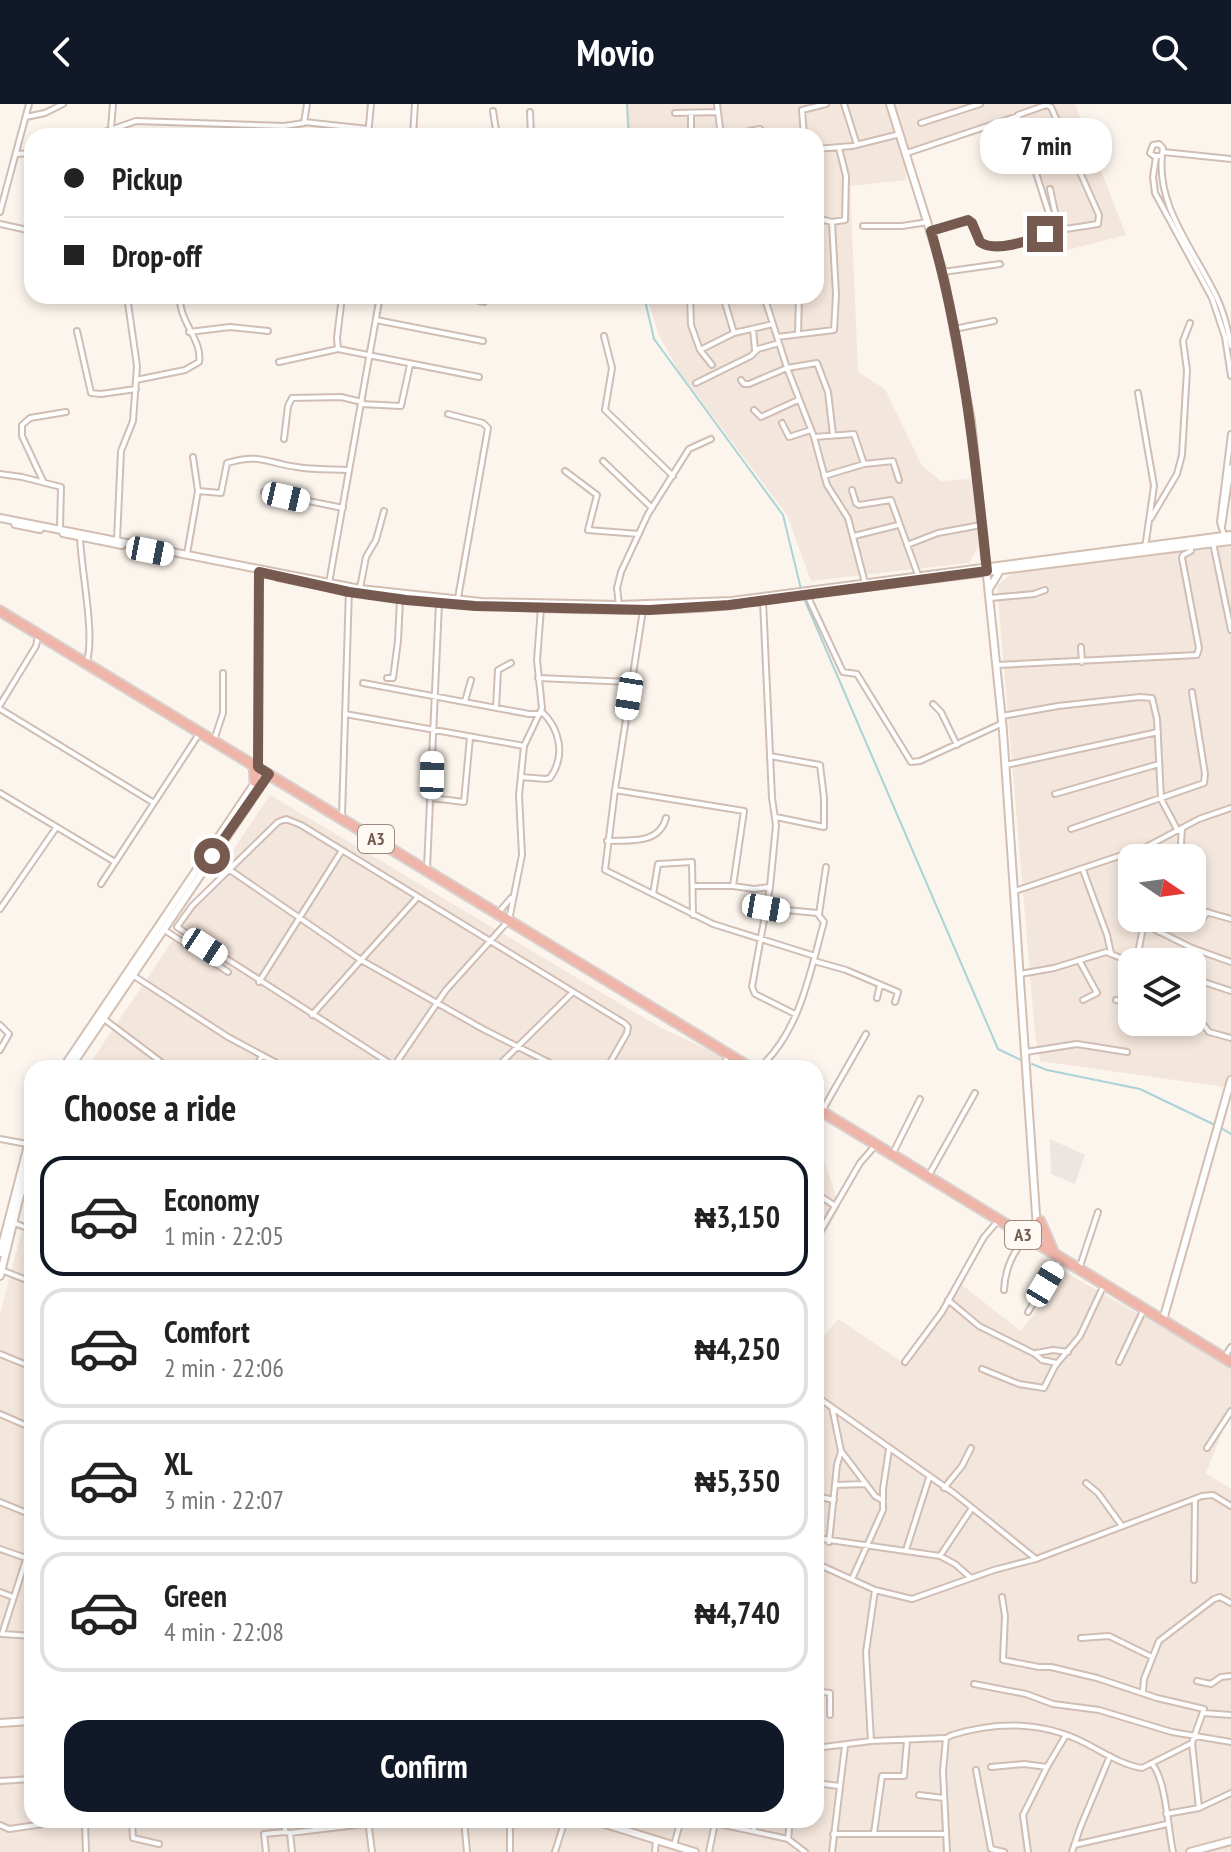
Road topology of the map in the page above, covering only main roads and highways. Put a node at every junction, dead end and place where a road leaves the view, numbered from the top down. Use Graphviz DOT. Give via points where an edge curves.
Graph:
graph roads {
  1 [pos="890,104"];
  2 [pos="0,520"];
  3 [pos="1228,538"];
  4 [pos="1146,548"];
  5 [pos="984,549"];
  6 [pos="1000,567"];
  7 [pos="986,569"];
  8 [pos="256,571"];
  9 [pos="972,571"];
  10 [pos="988,588"];
  11 [pos="349,590"];
  12 [pos="457,602"];
  13 [pos="0,611"];
  14 [pos="264,771"];
  15 [pos="258,783"];
  16 [pos="101,1017"];
  17 [pos="69,1060"];
  18 [pos="75,1060"];
  19 [pos="737,1060"];
  20 [pos="1231,1080"];
  21 [pos="824,1113"];
  22 [pos="24,1168"];
  23 [pos="1039,1222"];
  24 [pos="1023,1235"];
  25 [pos="4,1241"];
  26 [pos="1040,1245"];
  27 [pos="0,1253"];
  28 [pos="1058,1256"];
  29 [pos="0,1272"];
  30 [pos="1163,1320"];
  31 [pos="1228,1360"];
  32 [pos="24,1722"];
  33 [pos="0,1723"];
  34 [pos="618,1828"];
  35 [pos="1231,1841"];
  36 [pos="695,1852"];
  37 [pos="1190,1852"];
  1 -- 5 [label="main road" via="943,272 971,421"];
  2 -- 8 [label="main road"];
  2 -- 8 [label="main road"];
  3 -- 4 [label="main road"];
  3 -- 4 [label="main road"];
  4 -- 6 [label="main road"];
  5 -- 6 [label="main road"];
  5 -- 7 [label="main road"];
  5 -- 9 [label="main road"];
  6 -- 7 [label="main road"];
  6 -- 10 [label="main road"];
  7 -- 9 [label="main road"];
  7 -- 10 [label="main road"];
  8 -- 11 [label="main road"];
  8 -- 11 [label="main road"];
  9 -- 10 [label="main road"];
  9 -- 12 [label="main road" via="734,600 619,605"];
  9 -- 12 [label="main road" via="763,601 643,610"];
  10 -- 23 [label="main road"];
  11 -- 12 [label="main road"];
  11 -- 12 [label="main road"];
  13 -- 14 [label="highway, A3"];
  14 -- 15 [label="highway"];
  14 -- 15 [label="highway"];
  14 -- 19 [label="highway, A3"];
  15 -- 16 [label="main road"];
  16 -- 17 [label="main road"];
  16 -- 18 [label="main road"];
  20 -- 30 [label="main road"];
  21 -- 24 [label="highway, A3"];
  22 -- 25 [label="main road"];
  23 -- 24 [label="highway"];
  23 -- 26 [label="main road"];
  23 -- 28 [label="highway"];
  24 -- 26 [label="highway, A3"];
  25 -- 27 [label="main road"];
  25 -- 29 [label="main road"];
  26 -- 28 [label="highway, A3"];
  28 -- 30 [label="highway, A3"];
  30 -- 31 [label="highway, A3"];
  32 -- 33 [label="main road"];
  34 -- 36 [label="main road"];
  35 -- 37 [label="main road"];
}
